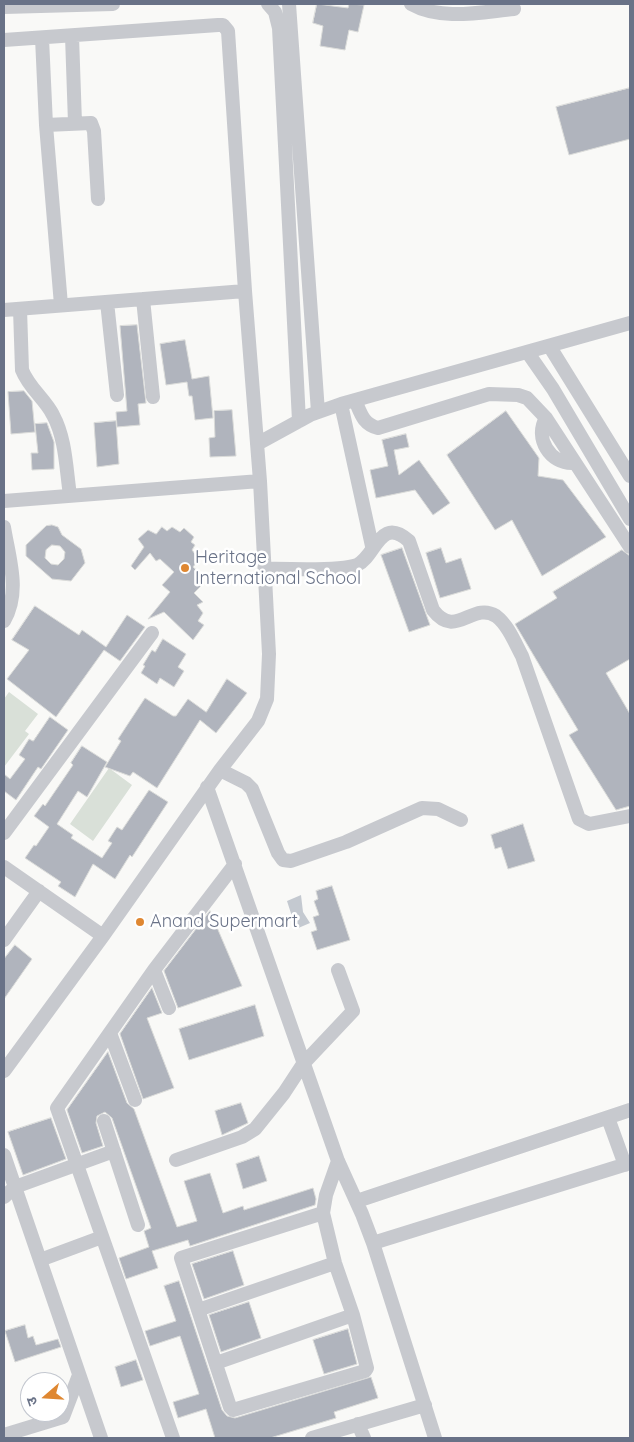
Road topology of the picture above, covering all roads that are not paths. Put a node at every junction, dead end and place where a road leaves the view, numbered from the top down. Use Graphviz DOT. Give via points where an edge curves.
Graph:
graph roads {
  1 [pos="113,4"];
  2 [pos="268,4"];
  3 [pos="288,4"];
  4 [pos="411,4"];
  5 [pos="4,7"];
  6 [pos="514,9"];
  7 [pos="72,36"];
  8 [pos="42,38"];
  9 [pos="4,40"];
  10 [pos="75,123"];
  11 [pos="46,125"];
  12 [pos="98,200"];
  13 [pos="245,291"];
  14 [pos="143,299"];
  15 [pos="107,302"];
  16 [pos="61,305"];
  17 [pos="20,309"];
  18 [pos="4,310"];
  19 [pos="630,324"];
  20 [pos="550,347"];
  21 [pos="528,353"];
  22 [pos="116,394"];
  23 [pos="153,397"];
  24 [pos="355,400"];
  25 [pos="341,404"];
  26 [pos="318,412"];
  27 [pos="299,421"];
  28 [pos="257,444"];
  29 [pos="630,476"];
  30 [pos="260,481"];
  31 [pos="70,495"];
  32 [pos="4,502"];
  33 [pos="630,518"];
  34 [pos="4,527"];
  35 [pos="372,546"];
  36 [pos="630,548"];
  37 [pos="265,569"];
  38 [pos="4,621"];
  39 [pos="152,633"];
  40 [pos="220,770"];
  41 [pos="208,787"];
  42 [pos="630,816"];
  43 [pos="461,820"];
  44 [pos="4,833"];
  45 [pos="235,864"];
  46 [pos="4,867"];
  47 [pos="39,891"];
  48 [pos="103,936"];
  49 [pos="4,940"];
  50 [pos="154,970"];
  51 [pos="338,970"];
  52 [pos="169,1008"];
  53 [pos="110,1033"];
  54 [pos="303,1064"];
  55 [pos="4,1071"];
  56 [pos="135,1100"];
  57 [pos="630,1110"];
  58 [pos="608,1118"];
  59 [pos="104,1121"];
  60 [pos="114,1152"];
  61 [pos="4,1155"];
  62 [pos="176,1160"];
  63 [pos="338,1160"];
  64 [pos="628,1164"];
  65 [pos="76,1165"];
  66 [pos="14,1187"];
  67 [pos="4,1197"];
  68 [pos="357,1201"];
  69 [pos="323,1214"];
  70 [pos="138,1225"];
  71 [pos="102,1237"];
  72 [pos="373,1243"];
  73 [pos="40,1260"];
  74 [pos="335,1263"];
  75 [pos="198,1310"];
  76 [pos="353,1315"];
  77 [pos="216,1363"];
  78 [pos="79,1375"];
  79 [pos="425,1405"];
  80 [pos="358,1424"];
  81 [pos="4,1435"];
  82 [pos="101,1438"];
  83 [pos="172,1438"];
  84 [pos="312,1438"];
  85 [pos="364,1438"];
  86 [pos="435,1438"];
  1 -- 5 [label="street"];
  2 -- 27 [label="street" via="275,12 279,28"];
  3 -- 26 [label="street"];
  4 -- 6 [label="street" via="443,13"];
  7 -- 8 [label="street"];
  7 -- 10 [label="street"];
  7 -- 13 [label="street" via="218,25 227,28"];
  8 -- 9 [label="street"];
  8 -- 11 [label="street"];
  10 -- 11 [label="street"];
  10 -- 12 [label="street" via="86,122 93,126"];
  11 -- 16 [label="street"];
  13 -- 14 [label="street"];
  13 -- 28 [label="street"];
  14 -- 15 [label="street"];
  14 -- 23 [label="street"];
  15 -- 16 [label="street"];
  15 -- 22 [label="street"];
  16 -- 17 [label="street"];
  17 -- 18 [label="street"];
  17 -- 31 [label="street" via="22,370 58,426"];
  19 -- 20 [label="street"];
  20 -- 21 [label="street"];
  20 -- 29 [label="street"];
  21 -- 24 [label="street"];
  21 -- 33 [label="street"];
  24 -- 25 [label="street"];
  24 -- 36 [label="street" via="363,420 378,428 463,401 501,393 527,398 546,418 541,434 549,453 564,463 573,463"];
  25 -- 26 [label="street"];
  25 -- 35 [label="street"];
  26 -- 27 [label="street"];
  27 -- 28 [label="street"];
  28 -- 30 [label="street"];
  30 -- 31 [label="street"];
  30 -- 37 [label="street"];
  31 -- 32 [label="street"];
  34 -- 38 [label="street" via="14,595"];
  35 -- 37 [label="street" via="366,558 347,567"];
  35 -- 42 [label="street" via="381,537 393,533 402,534 410,541 433,610 440,620 448,623 480,612 497,617 522,656 579,819 588,824"];
  37 -- 40 [label="street" via="269,654 267,699 258,721"];
  39 -- 44 [label="street"];
  40 -- 41 [label="street"];
  40 -- 43 [label="street" via="252,789 278,853 286,861 346,842 422,808 438,809"];
  41 -- 45 [label="street"];
  41 -- 48 [label="street"];
  45 -- 50 [label="street"];
  45 -- 54 [label="street"];
  46 -- 47 [label="street"];
  47 -- 48 [label="street"];
  47 -- 49 [label="street"];
  48 -- 55 [label="street"];
  50 -- 52 [label="street"];
  50 -- 53 [label="street"];
  51 -- 54 [label="street" via="353,1012"];
  53 -- 56 [label="street"];
  53 -- 65 [label="street" via="57,1108"];
  54 -- 62 [label="street" via="284,1093 250,1133"];
  54 -- 63 [label="street"];
  57 -- 58 [label="street"];
  58 -- 64 [label="street"];
  58 -- 68 [label="street"];
  59 -- 60 [label="street"];
  60 -- 65 [label="street"];
  60 -- 70 [label="street"];
  61 -- 66 [label="street"];
  63 -- 68 [label="street"];
  63 -- 69 [label="street"];
  64 -- 72 [label="street"];
  65 -- 66 [label="street"];
  65 -- 71 [label="street"];
  66 -- 67 [label="street"];
  66 -- 73 [label="street"];
  68 -- 72 [label="street"];
  69 -- 74 [label="street"];
  69 -- 75 [label="street" via="182,1256 181,1262"];
  71 -- 73 [label="street"];
  71 -- 83 [label="street"];
  72 -- 79 [label="street"];
  73 -- 78 [label="street"];
  74 -- 75 [label="street"];
  74 -- 76 [label="street"];
  75 -- 77 [label="street"];
  76 -- 77 [label="street"];
  76 -- 77 [label="street" via="368,1367 365,1371 235,1410 230,1407"];
  78 -- 81 [label="street" via="63,1417"];
  78 -- 82 [label="street"];
  79 -- 80 [label="street"];
  79 -- 86 [label="street"];
  80 -- 84 [label="street"];
  80 -- 85 [label="street"];
}
